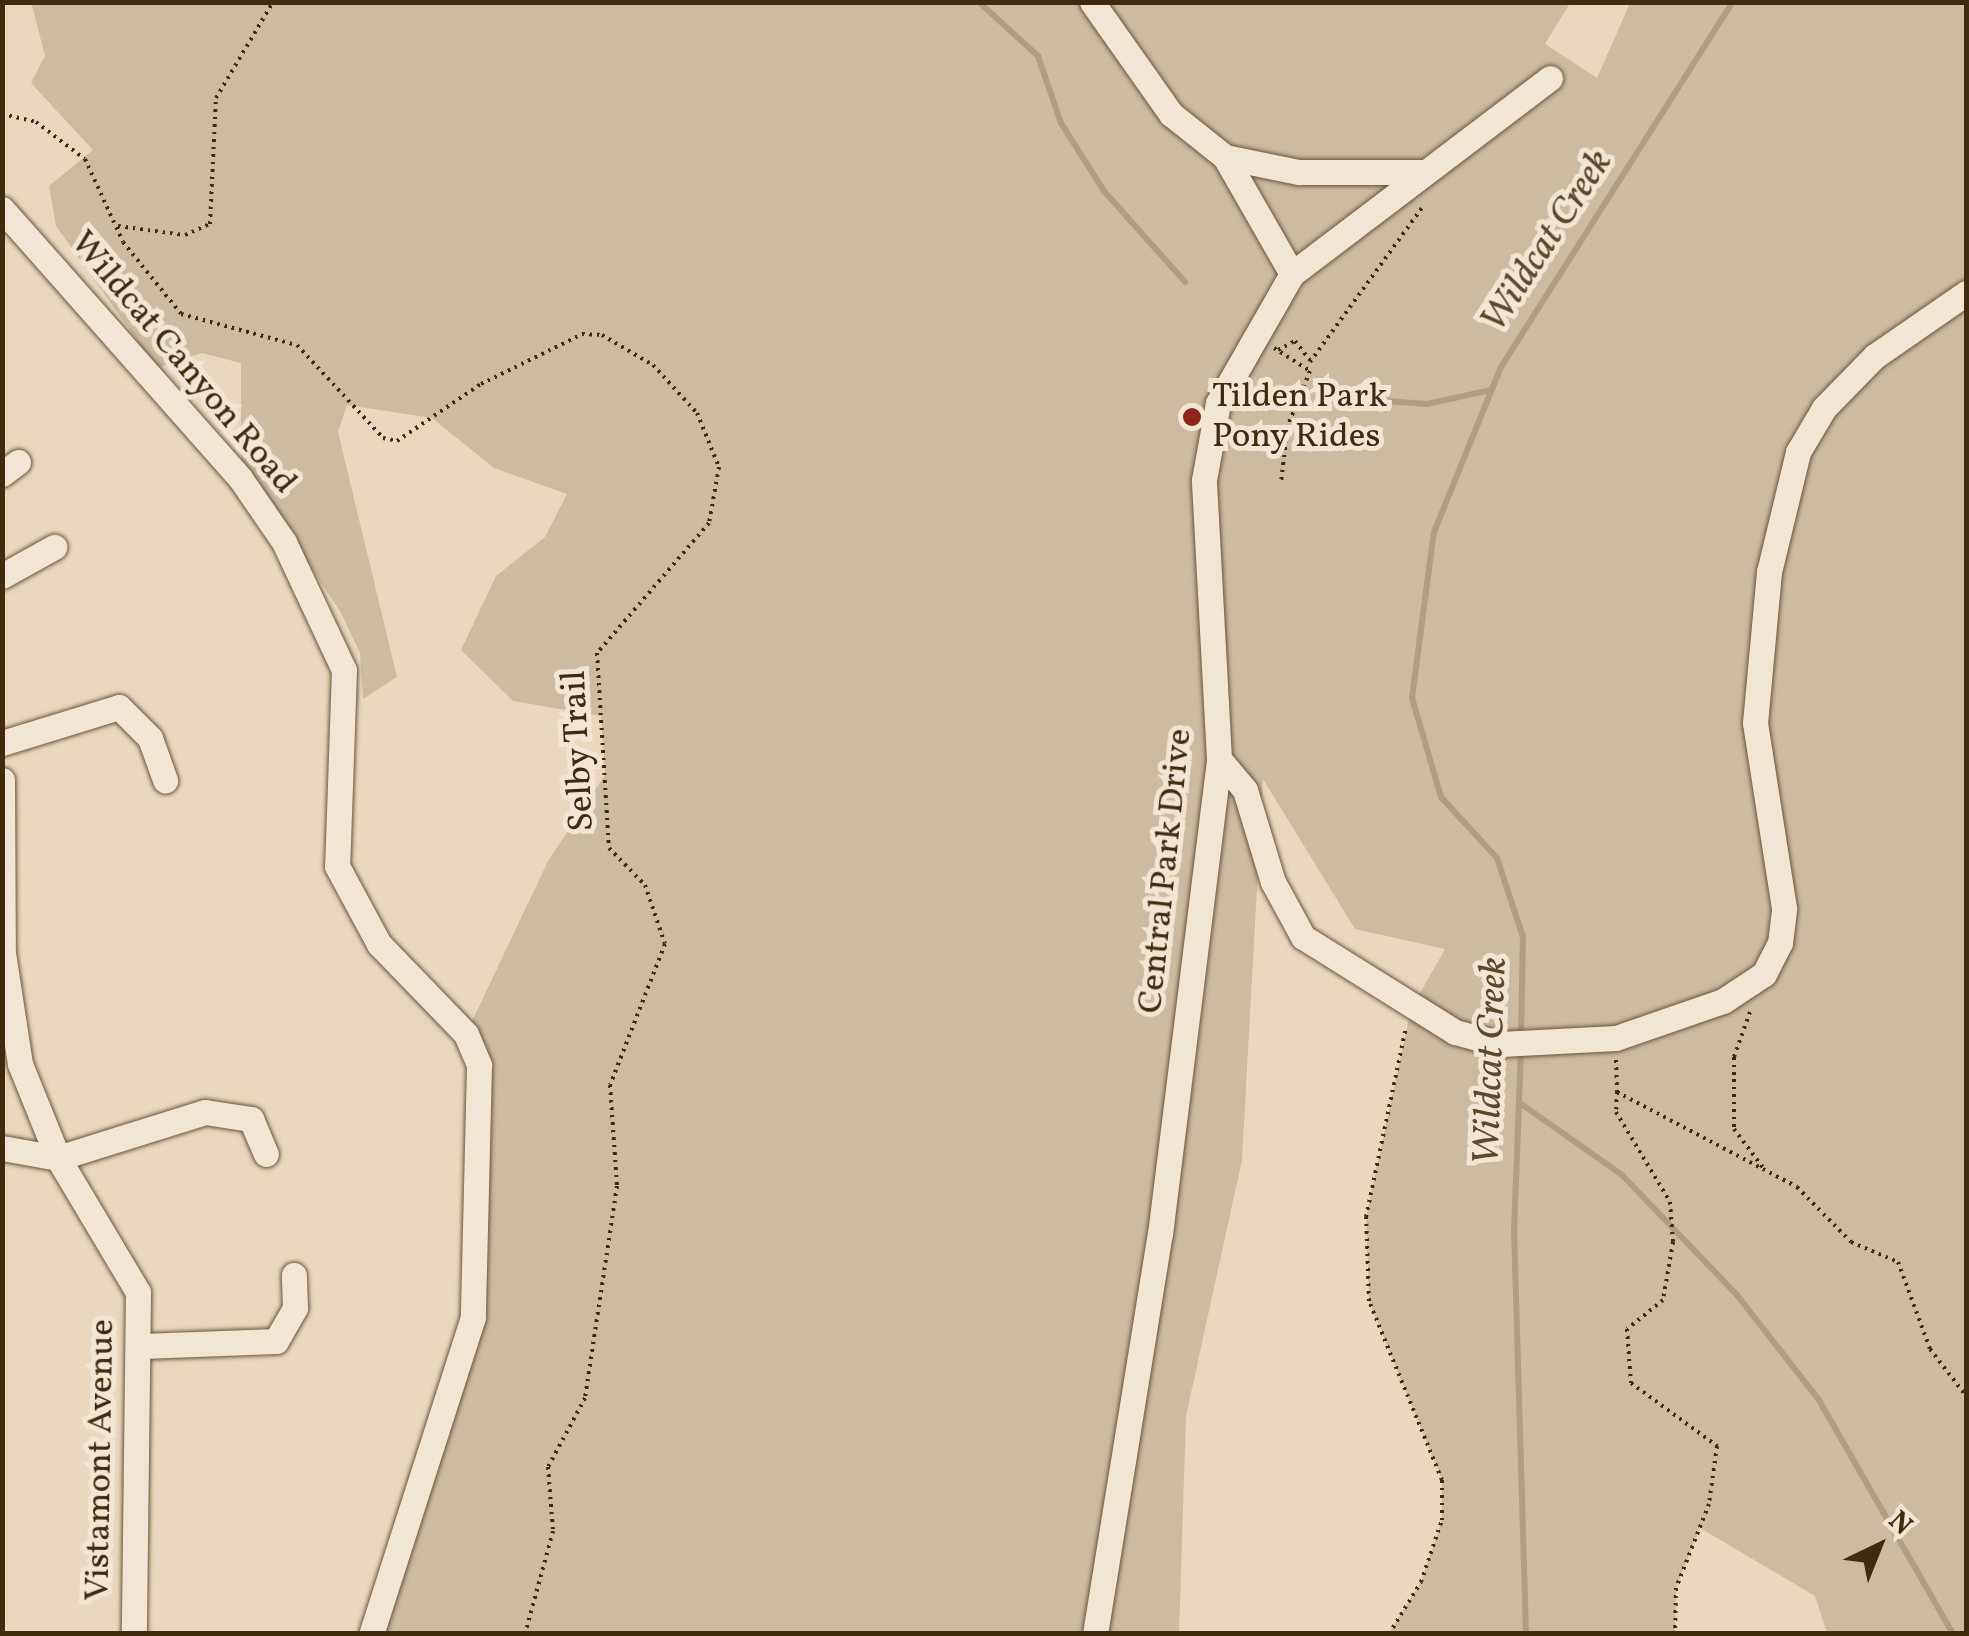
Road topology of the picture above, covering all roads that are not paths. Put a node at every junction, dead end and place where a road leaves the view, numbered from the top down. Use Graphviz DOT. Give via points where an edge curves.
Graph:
graph roads {
  1 [pos="1092,2"];
  2 [pos="1550,78"];
  3 [pos="1225,157"];
  4 [pos="1424,172"];
  5 [pos="2,210"];
  6 [pos="1292,274"];
  7 [pos="1966,293"];
  8 [pos="54,547"];
  9 [pos="2,576"];
  10 [pos="2,743"];
  11 [pos="1219,760"];
  12 [pos="2,780"];
  13 [pos="165,780"];
  14 [pos="2,1148"];
  15 [pos="266,1154"];
  16 [pos="58,1158"];
  17 [pos="294,1276"];
  18 [pos="142,1346"];
  19 [pos="134,1634"];
  20 [pos="371,1634"];
  21 [pos="1095,1634"];
  1 -- 3 [label="street" via="1171,114"];
  2 -- 4 [label="street, Central Park Drive"];
  3 -- 4 [label="street" via="1299,172"];
  3 -- 6 [label="street"];
  4 -- 6 [label="street, Central Park Drive"];
  5 -- 20 [label="street, Wildcat Canyon Road" via="240,478 284,542 344,670 337,866 379,944 466,1034 479,1065 473,1318"];
  6 -- 11 [label="street, Central Park Drive" via="1231,374 1204,480"];
  7 -- 11 [label="street" via="1874,356 1824,408 1798,452 1769,572 1754,722 1784,908 1764,974 1688,1020 1616,1038 1500,1044 1411,1009 1304,937 1273,882 1244,790"];
  8 -- 9 [label="street"];
  10 -- 13 [label="street" via="118,707 150,738"];
  11 -- 21 [label="street, Central Park Drive" via="1160,1234"];
  12 -- 16 [label="street, Vistamont Avenue" via="9,1004 20,1064"];
  14 -- 16 [label="street"];
  15 -- 16 [label="street" via="250,1119 205,1112"];
  16 -- 18 [label="street, Vistamont Avenue" via="138,1292"];
  17 -- 18 [label="street" via="295,1308 276,1341"];
  18 -- 19 [label="street, Vistamont Avenue"];
}
